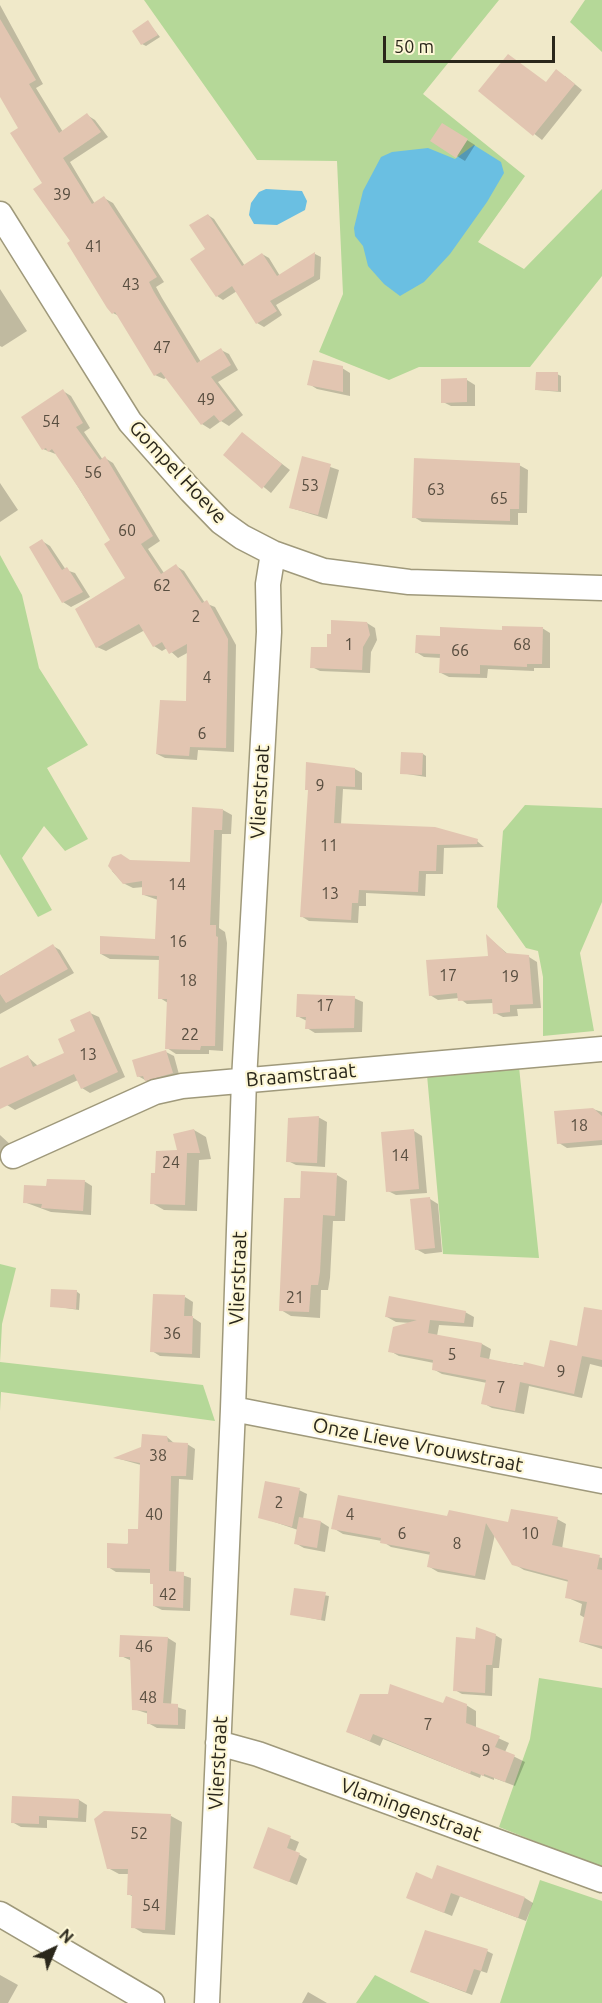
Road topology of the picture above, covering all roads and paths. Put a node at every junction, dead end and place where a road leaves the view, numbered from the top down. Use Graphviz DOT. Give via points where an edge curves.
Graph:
graph roads {
  1 [pos="0,214"];
  2 [pos="273,553"];
  3 [pos="602,588"];
  4 [pos="602,1049"];
  5 [pos="244,1080"];
  6 [pos="13,1156"];
  7 [pos="233,1409"];
  8 [pos="602,1481"];
  9 [pos="218,1743"];
  10 [pos="602,1880"];
  11 [pos="0,1914"];
  12 [pos="152,2003"];
  13 [pos="207,2003"];
  1 -- 2 [label="street, Gompel Hoeve" via="130,422 221,522"];
  2 -- 3 [label="street, Gompel Hoeve" via="324,571 409,582"];
  2 -- 5 [label="street, Vlierstraat" via="268,584 269,632"];
  4 -- 5 [label="street, Braamstraat"];
  5 -- 6 [label="street, Braamstraat" via="155,1092"];
  5 -- 7 [label="street, Vlierstraat"];
  7 -- 8 [label="street, Onze Lieve Vrouwstraat"];
  7 -- 9 [label="street, Vlierstraat"];
  9 -- 10 [label="street, Vlamingenstraat" via="258,1754"];
  9 -- 13 [label="street, Vlierstraat"];
  11 -- 12 [label="street"];
}
